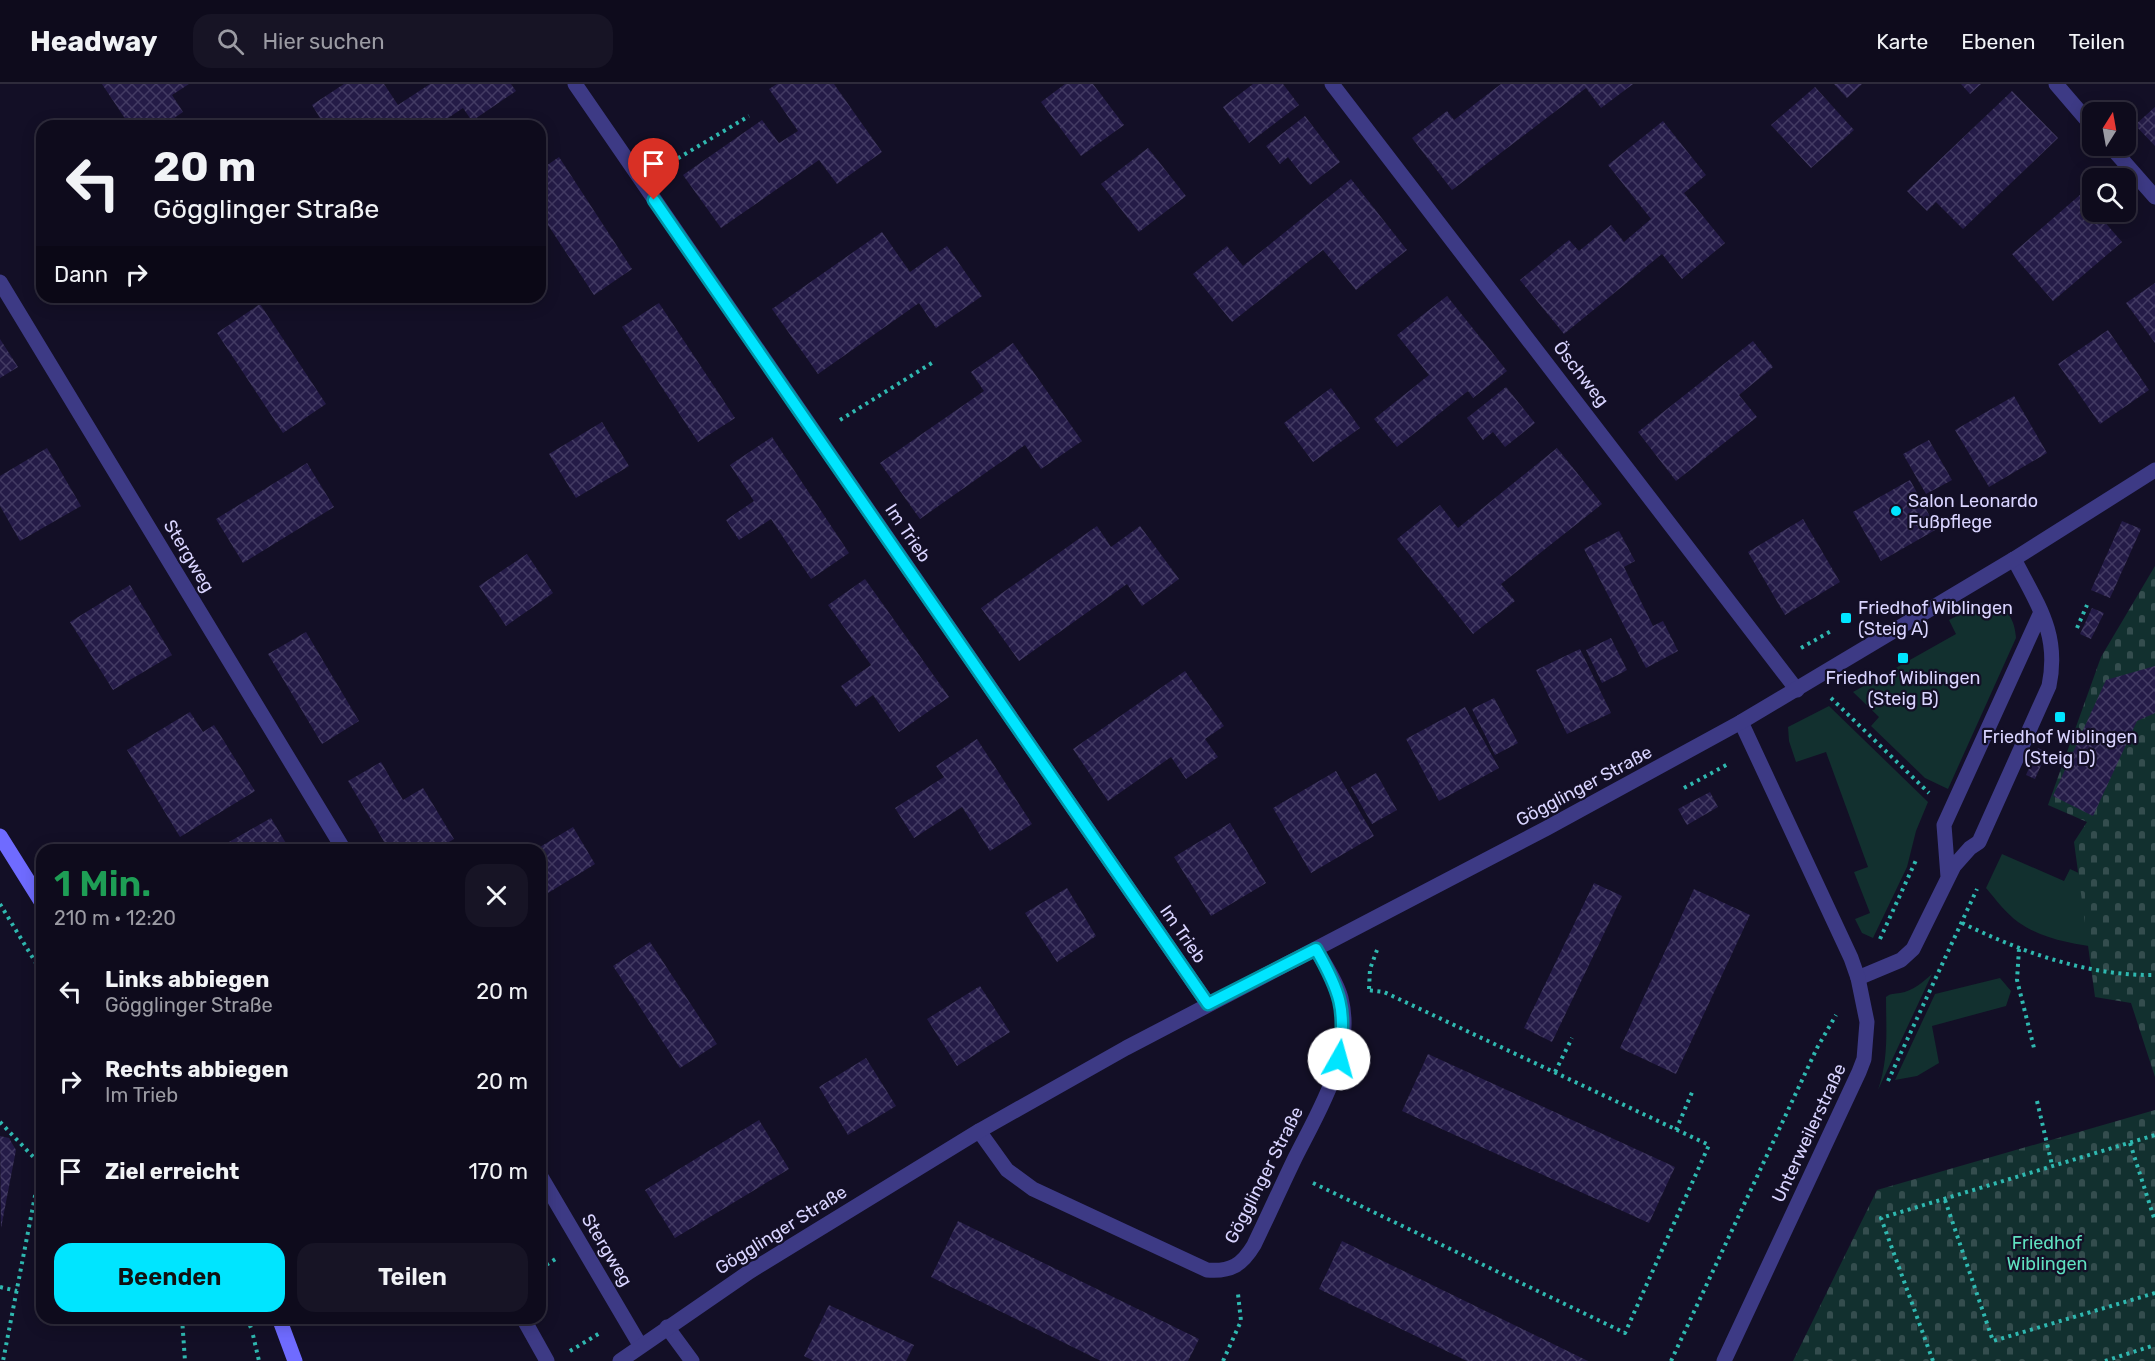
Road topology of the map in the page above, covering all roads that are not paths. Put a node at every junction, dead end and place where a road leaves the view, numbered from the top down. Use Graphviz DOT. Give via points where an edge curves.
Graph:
graph roads {
  1 [pos="575,84"];
  2 [pos="1332,84"];
  3 [pos="2056,84"];
  4 [pos="2082,114"];
  5 [pos="2118,156"];
  6 [pos="2155,197"];
  7 [pos="0,282"];
  8 [pos="2155,470"];
  9 [pos="2014,560"];
  10 [pos="2041,612"];
  11 [pos="1797,690"];
  12 [pos="1741,722"];
  13 [pos="0,836"];
  14 [pos="340,844"];
  15 [pos="1948,877"];
  16 [pos="36,893"];
  17 [pos="1316,949"];
  18 [pos="1858,978"];
  19 [pos="1208,1004"];
  20 [pos="979,1131"];
  21 [pos="546,1185"];
  22 [pos="281,1324"];
  23 [pos="526,1324"];
  24 [pos="667,1327"];
  25 [pos="640,1345"];
  26 [pos="295,1361"];
  27 [pos="546,1361"];
  28 [pos="620,1361"];
  29 [pos="692,1361"];
  30 [pos="1724,1361"];
  1 -- 19 [label="street, Im Trieb"];
  2 -- 11 [label="street, Öschweg"];
  3 -- 4 [label="street"];
  5 -- 6 [label="street"];
  7 -- 14 [label="street, Stergweg"];
  8 -- 9 [label="street, Gögglinger Straße"];
  9 -- 10 [label="street"];
  9 -- 11 [label="street, Gögglinger Straße"];
  10 -- 15 [label="street" via="1944,825"];
  10 -- 15 [label="street" via="2052,650 2049,686 1979,842 1961,857"];
  11 -- 12 [label="street, Gögglinger Straße"];
  12 -- 17 [label="street, Gögglinger Straße"];
  12 -- 18 [label="street"];
  13 -- 16 [label="main road"];
  15 -- 18 [label="street" via="1913,949 1900,960"];
  17 -- 19 [label="street, Gögglinger Straße"];
  17 -- 20 [label="street, Gögglinger Straße" via="1341,999 1343,1038 1339,1059 1254,1245 1235,1266 1207,1270 1033,1189 1007,1170"];
  18 -- 30 [label="street, Unterweilerstraße" via="1867,1022 1864,1059"];
  19 -- 20 [label="street, Gögglinger Straße"];
  20 -- 24 [label="street, Gögglinger Straße"];
  21 -- 25 [label="street, Stergweg"];
  22 -- 26 [label="main road"];
  23 -- 27 [label="street"];
  24 -- 25 [label="street, Gögglinger Straße"];
  24 -- 29 [label="street"];
  25 -- 28 [label="street, Gögglinger Straße"];
}
